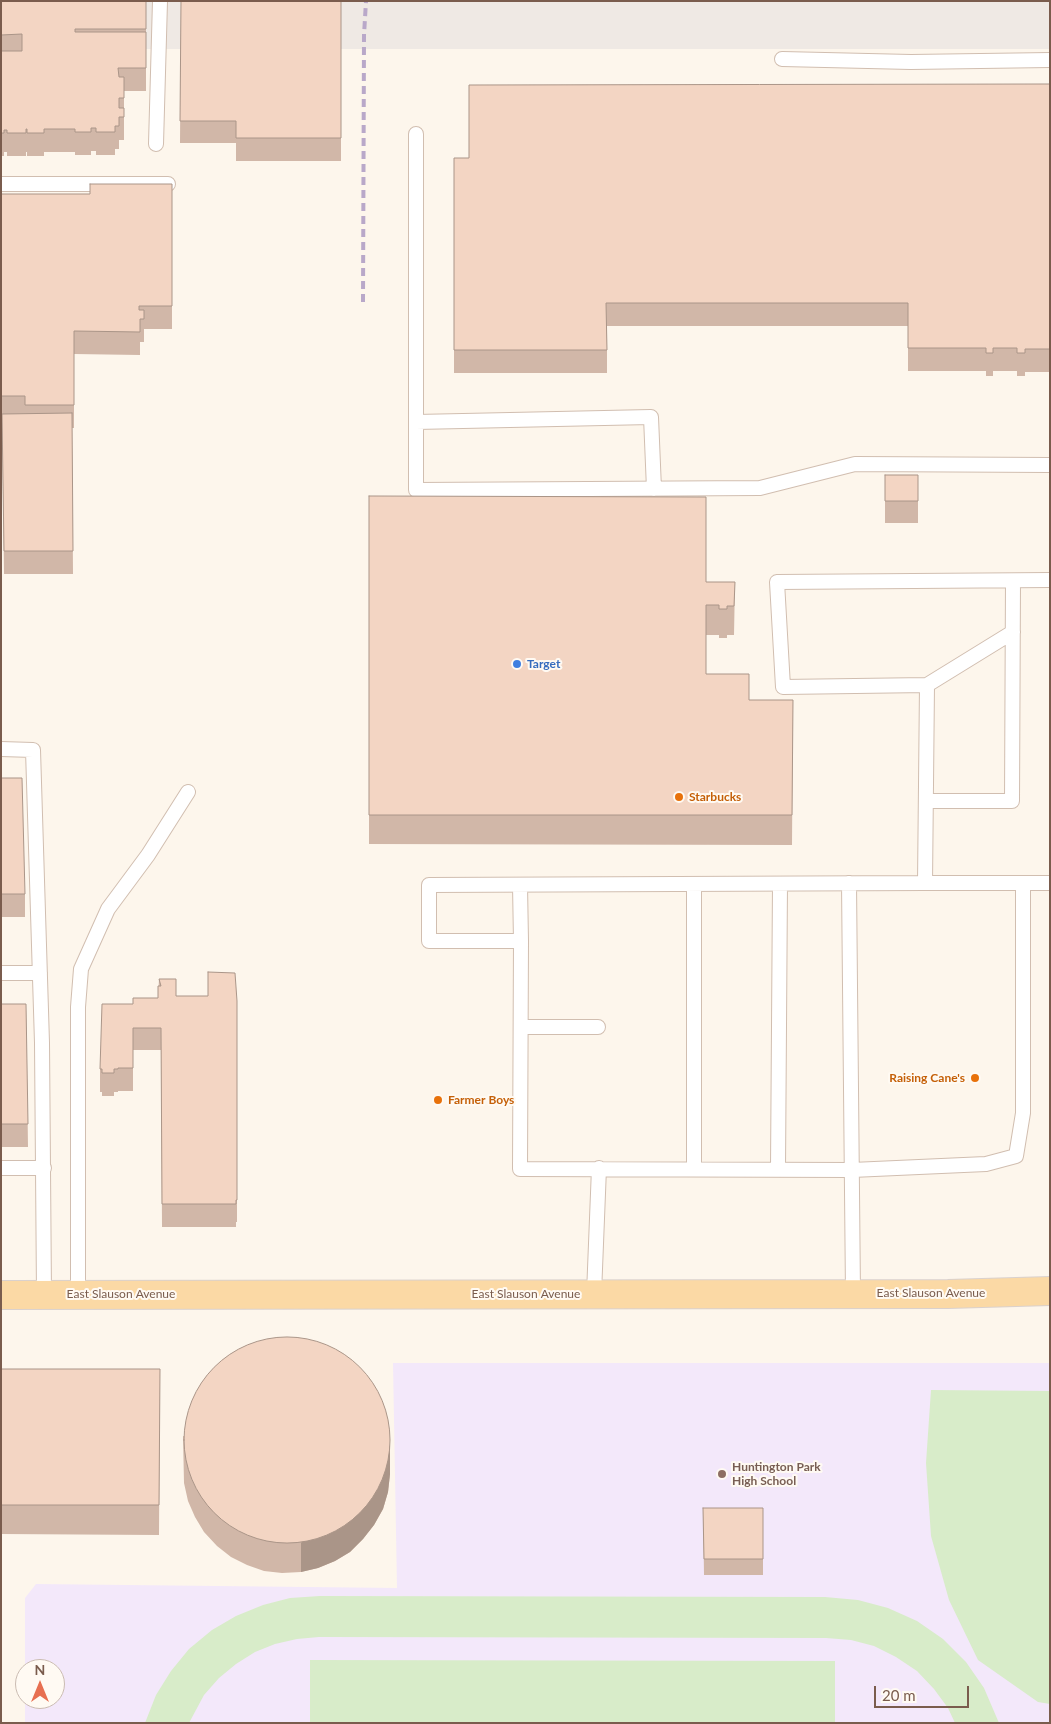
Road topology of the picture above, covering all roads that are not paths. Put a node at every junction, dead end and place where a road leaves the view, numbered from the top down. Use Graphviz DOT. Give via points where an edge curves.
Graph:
graph roads {
  1 [pos="160,1"];
  2 [pos="782,59"];
  3 [pos="1050,60"];
  4 [pos="416,134"];
  5 [pos="156,144"];
  6 [pos="1,184"];
  7 [pos="168,184"];
  8 [pos="416,422"];
  9 [pos="1050,465"];
  10 [pos="654,489"];
  11 [pos="1013,580"];
  12 [pos="1050,580"];
  13 [pos="1013,632"];
  14 [pos="927,685"];
  15 [pos="1,749"];
  16 [pos="188,792"];
  17 [pos="926,801"];
  18 [pos="1050,882"];
  19 [pos="849,883"];
  20 [pos="925,883"];
  21 [pos="1022,883"];
  22 [pos="780,884"];
  23 [pos="520,885"];
  24 [pos="694,885"];
  25 [pos="521,941"];
  26 [pos="1,973"];
  27 [pos="40,973"];
  28 [pos="521,1027"];
  29 [pos="598,1027"];
  30 [pos="1,1168"];
  31 [pos="44,1168"];
  32 [pos="598,1168"];
  33 [pos="694,1168"];
  34 [pos="778,1168"];
  35 [pos="852,1170"];
  36 [pos="1050,1291"];
  37 [pos="78,1294"];
  38 [pos="594,1294"];
  39 [pos="853,1294"];
  40 [pos="1,1295"];
  41 [pos="44,1295"];
  1 -- 5 [label="lane"];
  2 -- 3 [label="lane" via="911,62"];
  4 -- 8 [label="lane"];
  6 -- 7 [label="lane"];
  8 -- 10 [label="lane" via="416,490"];
  8 -- 10 [label="lane" via="651,416"];
  9 -- 10 [label="lane" via="855,464 760,488"];
  11 -- 12 [label="lane"];
  11 -- 13 [label="lane"];
  11 -- 14 [label="lane" via="777,582 783,687"];
  13 -- 14 [label="lane"];
  13 -- 17 [label="lane" via="1012,801"];
  14 -- 17 [label="lane"];
  15 -- 27 [label="lane" via="32,750"];
  16 -- 37 [label="lane" via="148,855 108,909 81,970 78,1007"];
  17 -- 20 [label="lane"];
  18 -- 21 [label="lane"];
  19 -- 20 [label="lane"];
  19 -- 22 [label="lane"];
  19 -- 35 [label="lane"];
  20 -- 21 [label="lane"];
  21 -- 35 [label="lane" via="1023,1113 1016,1156 986,1164"];
  22 -- 24 [label="lane"];
  22 -- 34 [label="lane"];
  23 -- 24 [label="lane"];
  23 -- 25 [label="lane"];
  23 -- 25 [label="lane" via="429,885 429,942"];
  24 -- 33 [label="lane"];
  25 -- 28 [label="lane"];
  26 -- 27 [label="lane"];
  27 -- 31 [label="lane"];
  28 -- 29 [label="lane"];
  28 -- 32 [label="lane" via="520,1169"];
  30 -- 31 [label="lane"];
  31 -- 41 [label="lane"];
  32 -- 33 [label="lane"];
  32 -- 38 [label="lane"];
  33 -- 34 [label="lane"];
  34 -- 35 [label="lane"];
  35 -- 39 [label="lane"];
  36 -- 39 [label="main road, East Slauson Avenue"];
  37 -- 38 [label="main road, East Slauson Avenue"];
  37 -- 41 [label="main road, East Slauson Avenue"];
  38 -- 39 [label="main road, East Slauson Avenue"];
  40 -- 41 [label="main road, East Slauson Avenue"];
}
